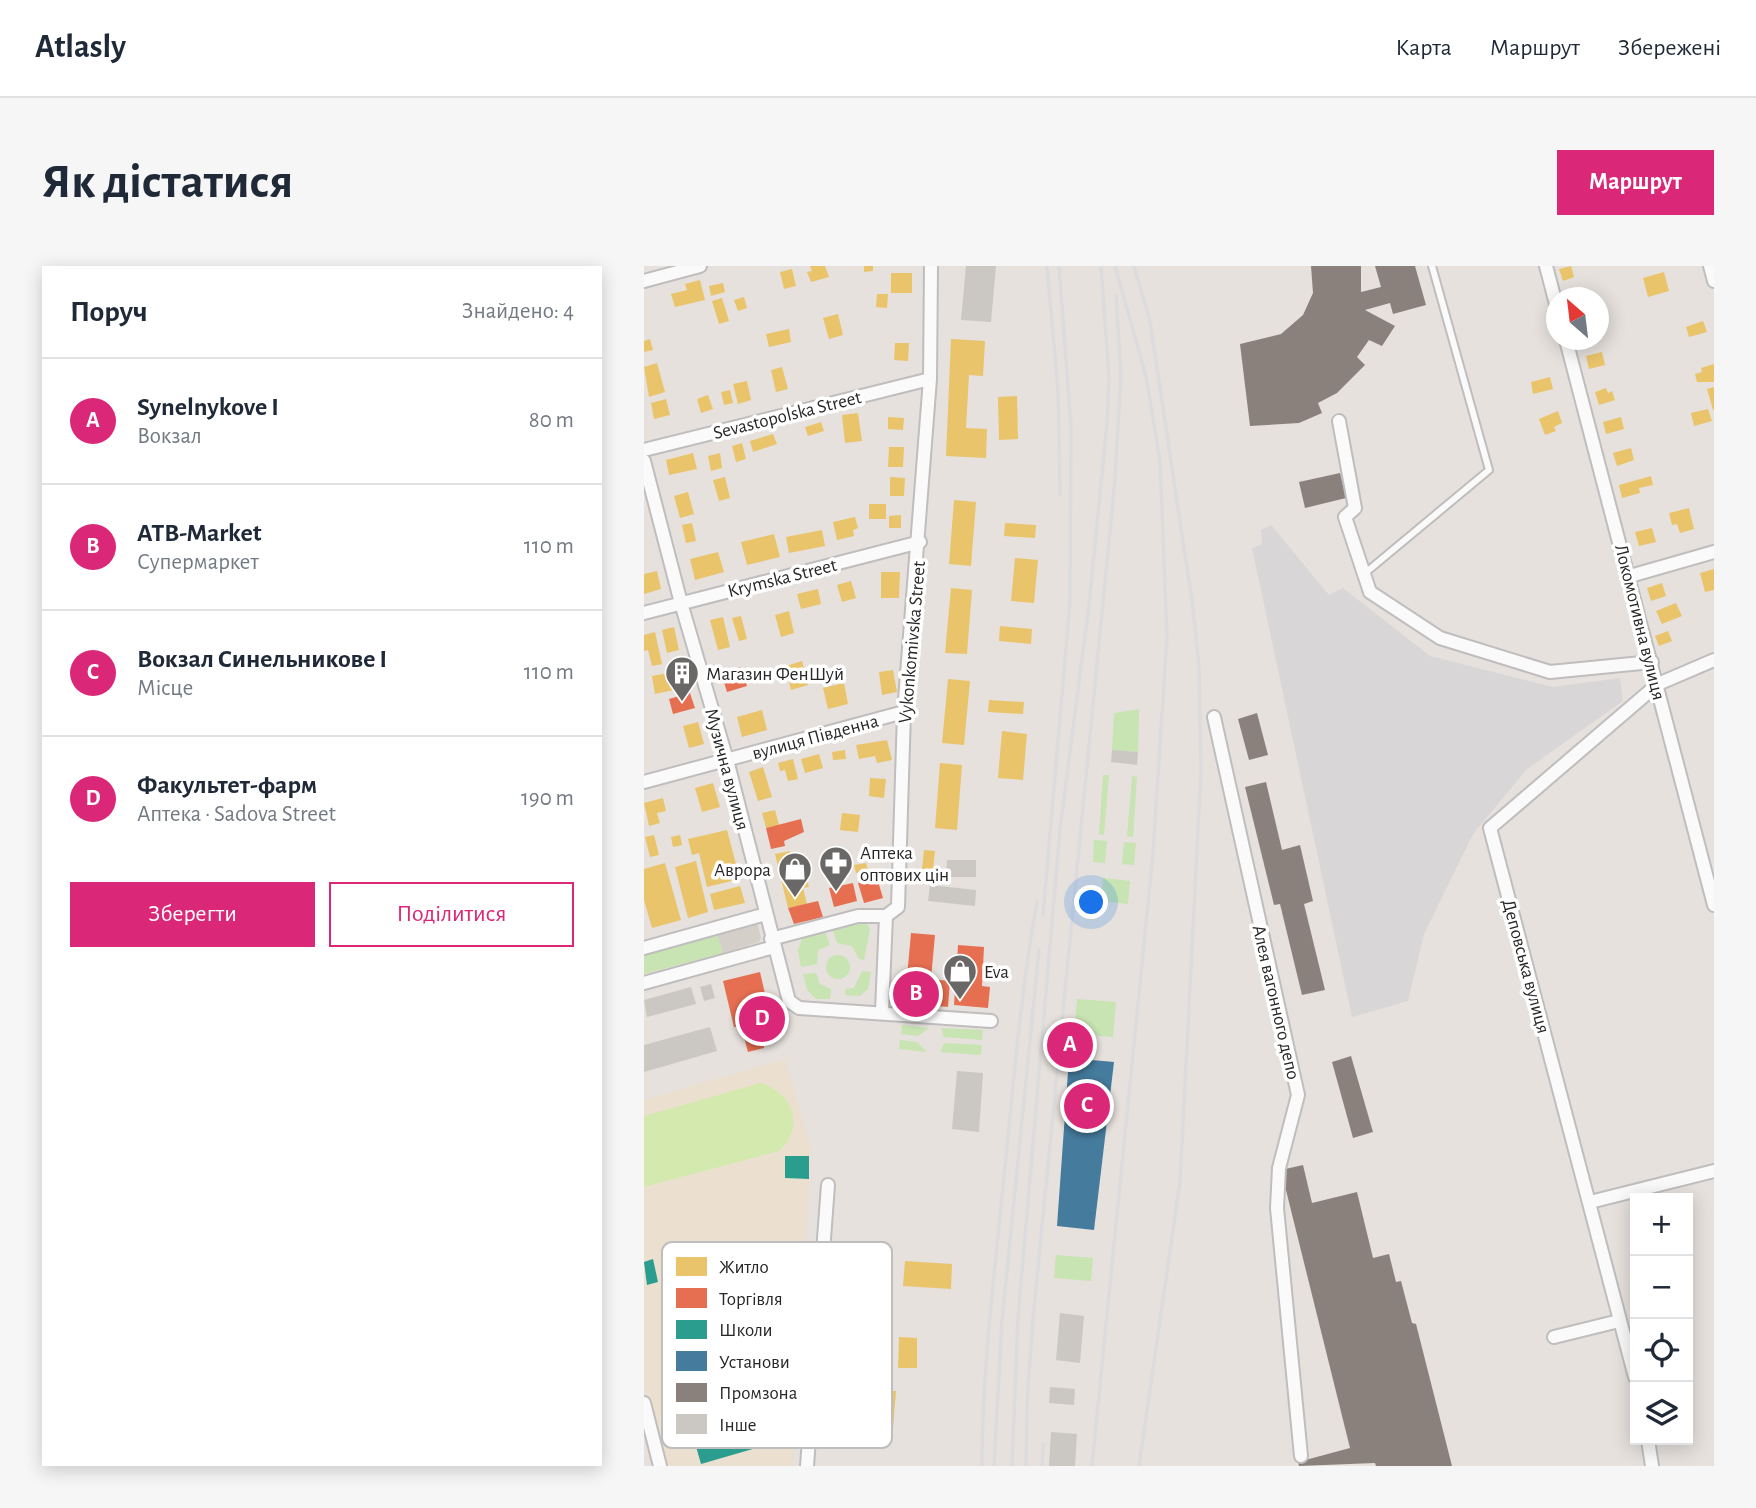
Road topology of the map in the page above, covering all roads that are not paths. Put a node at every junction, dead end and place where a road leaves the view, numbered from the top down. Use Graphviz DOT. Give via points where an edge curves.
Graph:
graph roads {
  1 [pos="700,266"];
  2 [pos="931,266"];
  3 [pos="1432,266"];
  4 [pos="1546,266"];
  5 [pos="1710,266"];
  6 [pos="644,281"];
  7 [pos="1714,281"];
  8 [pos="1552,287"];
  9 [pos="1569,350"];
  10 [pos="930,379"];
  11 [pos="1339,421"];
  12 [pos="644,450"];
  13 [pos="644,461"];
  14 [pos="920,542"];
  15 [pos="1714,552"];
  16 [pos="1364,574"];
  17 [pos="1630,576"];
  18 [pos="681,603"];
  19 [pos="644,613"];
  20 [pos="1714,660"];
  21 [pos="1652,662"];
  22 [pos="1658,684"];
  23 [pos="904,712"];
  24 [pos="1214,717"];
  25 [pos="727,760"];
  26 [pos="644,782"];
  27 [pos="1714,905"];
  28 [pos="766,914"];
  29 [pos="887,916"];
  30 [pos="773,943"];
  31 [pos="644,948"];
  32 [pos="644,983"];
  33 [pos="882,1011"];
  34 [pos="991,1021"];
  35 [pos="1714,1171"];
  36 [pos="828,1185"];
  37 [pos="1590,1202"];
  38 [pos="824,1242"];
  39 [pos="1619,1321"];
  40 [pos="1554,1337"];
  41 [pos="1630,1360"];
  42 [pos="644,1403"];
  43 [pos="1649,1445"];
  44 [pos="808,1448"];
  45 [pos="1301,1456"];
  46 [pos="660,1466"];
  47 [pos="807,1466"];
  48 [pos="1652,1466"];
  1 -- 6 [label="street"];
  2 -- 10 [label="street, Vykonkomivska Street"];
  3 -- 16 [label="lane" via="1489,470"];
  4 -- 8 [label="street"];
  5 -- 7 [label="street"];
  9 -- 17 [label="street, Локомотивна вулиця"];
  10 -- 12 [label="street, Sevastopolska Street"];
  10 -- 14 [label="street, Vykonkomivska Street"];
  11 -- 16 [label="street" via="1355,508 1345,517"];
  13 -- 18 [label="street, Музична вулиця"];
  14 -- 18 [label="street, Krymska Street"];
  14 -- 23 [label="street, Vykonkomivska Street"];
  15 -- 17 [label="street"];
  16 -- 21 [label="street" via="1370,592 1440,638 1550,672"];
  17 -- 21 [label="street, Локомотивна вулиця"];
  18 -- 19 [label="street, Krymska Street"];
  18 -- 25 [label="street, Музична вулиця"];
  20 -- 22 [label="street, Деповська вулиця"];
  21 -- 22 [label="street, Локомотивна вулиця"];
  22 -- 27 [label="street, Локомотивна вулиця"];
  22 -- 37 [label="street, Деповська вулиця" via="1490,828"];
  23 -- 25 [label="street, вулиця Південна"];
  23 -- 29 [label="street, Vykonkomivska Street" via="898,906"];
  24 -- 45 [label="street, Алея вагонного депо" via="1298,1095 1279,1168 1277,1208"];
  25 -- 26 [label="street, вулиця Південна"];
  25 -- 28 [label="street, Музична вулиця"];
  28 -- 30 [label="street, Музична вулиця"];
  28 -- 31 [label="street"];
  29 -- 30 [label="street" via="858,916"];
  29 -- 33 [label="street, Vykonkomivska Street"];
  30 -- 32 [label="street"];
  30 -- 33 [label="street, Музична вулиця" via="789,1002 799,1008"];
  33 -- 34 [label="street, Музична вулиця"];
  35 -- 37 [label="street"];
  36 -- 38 [label="street"];
  37 -- 39 [label="street, Деповська вулиця"];
  39 -- 40 [label="street"];
  39 -- 41 [label="street, Деповська вулиця"];
  42 -- 46 [label="street"];
  43 -- 48 [label="street"];
  44 -- 47 [label="street"];
}
